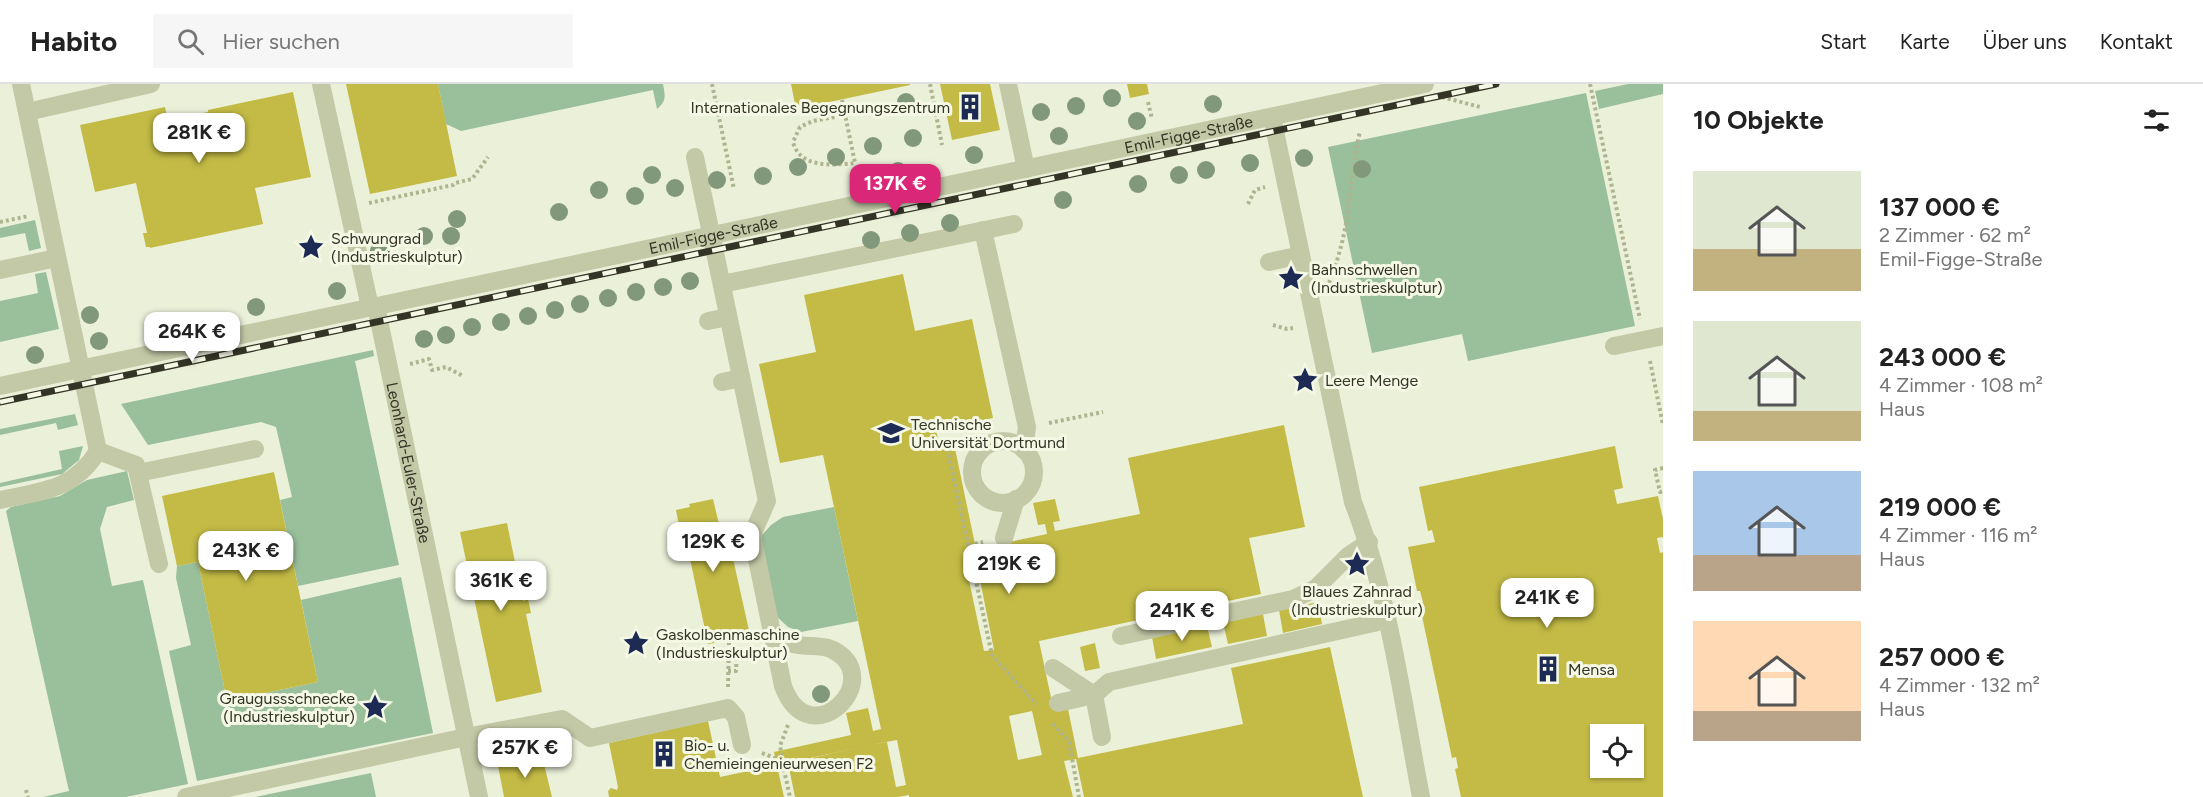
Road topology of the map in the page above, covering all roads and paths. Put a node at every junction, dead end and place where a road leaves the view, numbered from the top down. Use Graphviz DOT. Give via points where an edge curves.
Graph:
graph roads {
  1 [pos="21,84"];
  2 [pos="151,84"];
  3 [pos="321,84"];
  4 [pos="712,84"];
  5 [pos="930,84"];
  6 [pos="1008,84"];
  7 [pos="1425,84"];
  8 [pos="1590,84"];
  9 [pos="842,99"];
  10 [pos="1148,102"];
  11 [pos="27,112"];
  12 [pos="845,115"];
  13 [pos="1272,117"];
  14 [pos="1152,120"];
  15 [pos="1360,131"];
  16 [pos="942,145"];
  17 [pos="488,157"];
  18 [pos="694,157"];
  19 [pos="1026,169"];
  20 [pos="734,189"];
  21 [pos="348,208"];
  22 [pos="47,212"];
  23 [pos="0,222"];
  24 [pos="1014,224"];
  25 [pos="983,230"];
  26 [pos="712,235"];
  27 [pos="1300,255"];
  28 [pos="57,258"];
  29 [pos="1269,262"];
  30 [pos="0,270"];
  31 [pos="722,284"];
  32 [pos="1329,285"];
  33 [pos="373,307"];
  34 [pos="728,317"];
  35 [pos="708,321"];
  36 [pos="1273,325"];
  37 [pos="1287,329"];
  38 [pos="1663,336"];
  39 [pos="1645,340"];
  40 [pos="1614,346"];
  41 [pos="413,363"];
  42 [pos="80,369"];
  43 [pos="463,376"];
  44 [pos="741,378"];
  45 [pos="722,382"];
  46 [pos="0,386"];
  47 [pos="1103,412"];
  48 [pos="1058,421"];
  49 [pos="1663,425"];
  50 [pos="946,443"];
  51 [pos="255,449"];
  52 [pos="1024,450"];
  53 [pos="98,451"];
  54 [pos="1663,468"];
  55 [pos="138,473"];
  56 [pos="1663,491"];
  57 [pos="1016,499"];
  58 [pos="0,500"];
  59 [pos="1004,538"];
  60 [pos="1369,542"];
  61 [pos="159,564"];
  62 [pos="1387,620"];
  63 [pos="1121,636"];
  64 [pos="773,638"];
  65 [pos="729,640"];
  66 [pos="754,651"];
  67 [pos="1053,668"];
  68 [pos="728,671"];
  69 [pos="1094,695"];
  70 [pos="728,696"];
  71 [pos="1058,703"];
  72 [pos="1037,705"];
  73 [pos="796,708"];
  74 [pos="1051,720"];
  75 [pos="466,737"];
  76 [pos="1102,737"];
  77 [pos="742,745"];
  78 [pos="791,763"];
  79 [pos="26,790"];
  80 [pos="28,797"];
  81 [pos="186,797"];
  82 [pos="479,797"];
  83 [pos="790,797"];
  84 [pos="1079,797"];
  85 [pos="1421,797"];
  1 -- 11 [label="street"];
  2 -- 11 [label="street"];
  3 -- 21 [label="street, Leonhard-Euler-Straße"];
  4 -- 20 [label="path"];
  5 -- 16 [label="path"];
  6 -- 19 [label="street"];
  7 -- 13 [label="street, Emil-Figge-Straße"];
  8 -- 39 [label="path"];
  9 -- 12 [label="path"];
  10 -- 14 [label="path"];
  11 -- 22 [label="street"];
  12 -- 12 [label="path" via="800,127 793,142 795,152 820,164 855,163"];
  13 -- 19 [label="street, Emil-Figge-Straße"];
  13 -- 27 [label="street"];
  15 -- 32 [label="path" via="1348,212"];
  17 -- 21 [label="path" via="472,179"];
  18 -- 26 [label="street"];
  19 -- 26 [label="street, Emil-Figge-Straße"];
  21 -- 33 [label="street, Leonhard-Euler-Straße"];
  22 -- 23 [label="path"];
  22 -- 28 [label="street"];
  24 -- 25 [label="street"];
  25 -- 31 [label="street"];
  25 -- 52 [label="street" via="1027,427"];
  26 -- 31 [label="street"];
  26 -- 33 [label="street, Emil-Figge-Straße"];
  27 -- 29 [label="street"];
  27 -- 60 [label="street" via="1353,502"];
  28 -- 30 [label="street"];
  28 -- 42 [label="street"];
  31 -- 34 [label="street"];
  33 -- 42 [label="street, Emil-Figge-Straße"];
  33 -- 75 [label="street, Leonhard-Euler-Straße"];
  34 -- 35 [label="street"];
  34 -- 44 [label="street"];
  36 -- 37 [label="path"];
  38 -- 39 [label="street"];
  39 -- 40 [label="street"];
  39 -- 49 [label="path"];
  41 -- 43 [label="path" via="429,359 432,370 446,367"];
  42 -- 46 [label="street, Emil-Figge-Straße"];
  42 -- 53 [label="street"];
  44 -- 45 [label="street"];
  44 -- 64 [label="street" via="768,501 752,535"];
  47 -- 48 [label="path"];
  50 -- 72 [label="path" via="992,655"];
  51 -- 55 [label="street"];
  52 -- 57 [label="street" via="1033,473 1030,486"];
  52 -- 57 [label="street" via="1010,442 993,442 979,451 972,467 974,483 984,496 1000,502"];
  53 -- 55 [label="street" via="136,465"];
  53 -- 58 [label="street" via="88,467 59,487"];
  54 -- 56 [label="path" via="1655,470 1660,492"];
  55 -- 61 [label="street"];
  57 -- 59 [label="street"];
  60 -- 62 [label="street"];
  60 -- 63 [label="street" via="1348,556 1315,589 1293,599"];
  62 -- 69 [label="street" via="1109,682"];
  62 -- 85 [label="street"];
  64 -- 73 [label="street" via="783,686"];
  64 -- 73 [label="street" via="801,646 830,648 851,672 849,695 832,712 807,714"];
  65 -- 68 [label="path"];
  66 -- 68 [label="path" via="737,651 736,671"];
  67 -- 69 [label="street"];
  68 -- 70 [label="path"];
  69 -- 71 [label="street"];
  69 -- 76 [label="street"];
  73 -- 78 [label="path" via="780,746 782,757"];
  74 -- 84 [label="path" via="1069,741"];
  75 -- 77 [label="street" via="562,719 590,738 728,708 736,717"];
  75 -- 81 [label="street"];
  75 -- 82 [label="street, Leonhard-Euler-Straße"];
  77 -- 83 [label="path" via="782,761"];
  79 -- 80 [label="path"];
}
